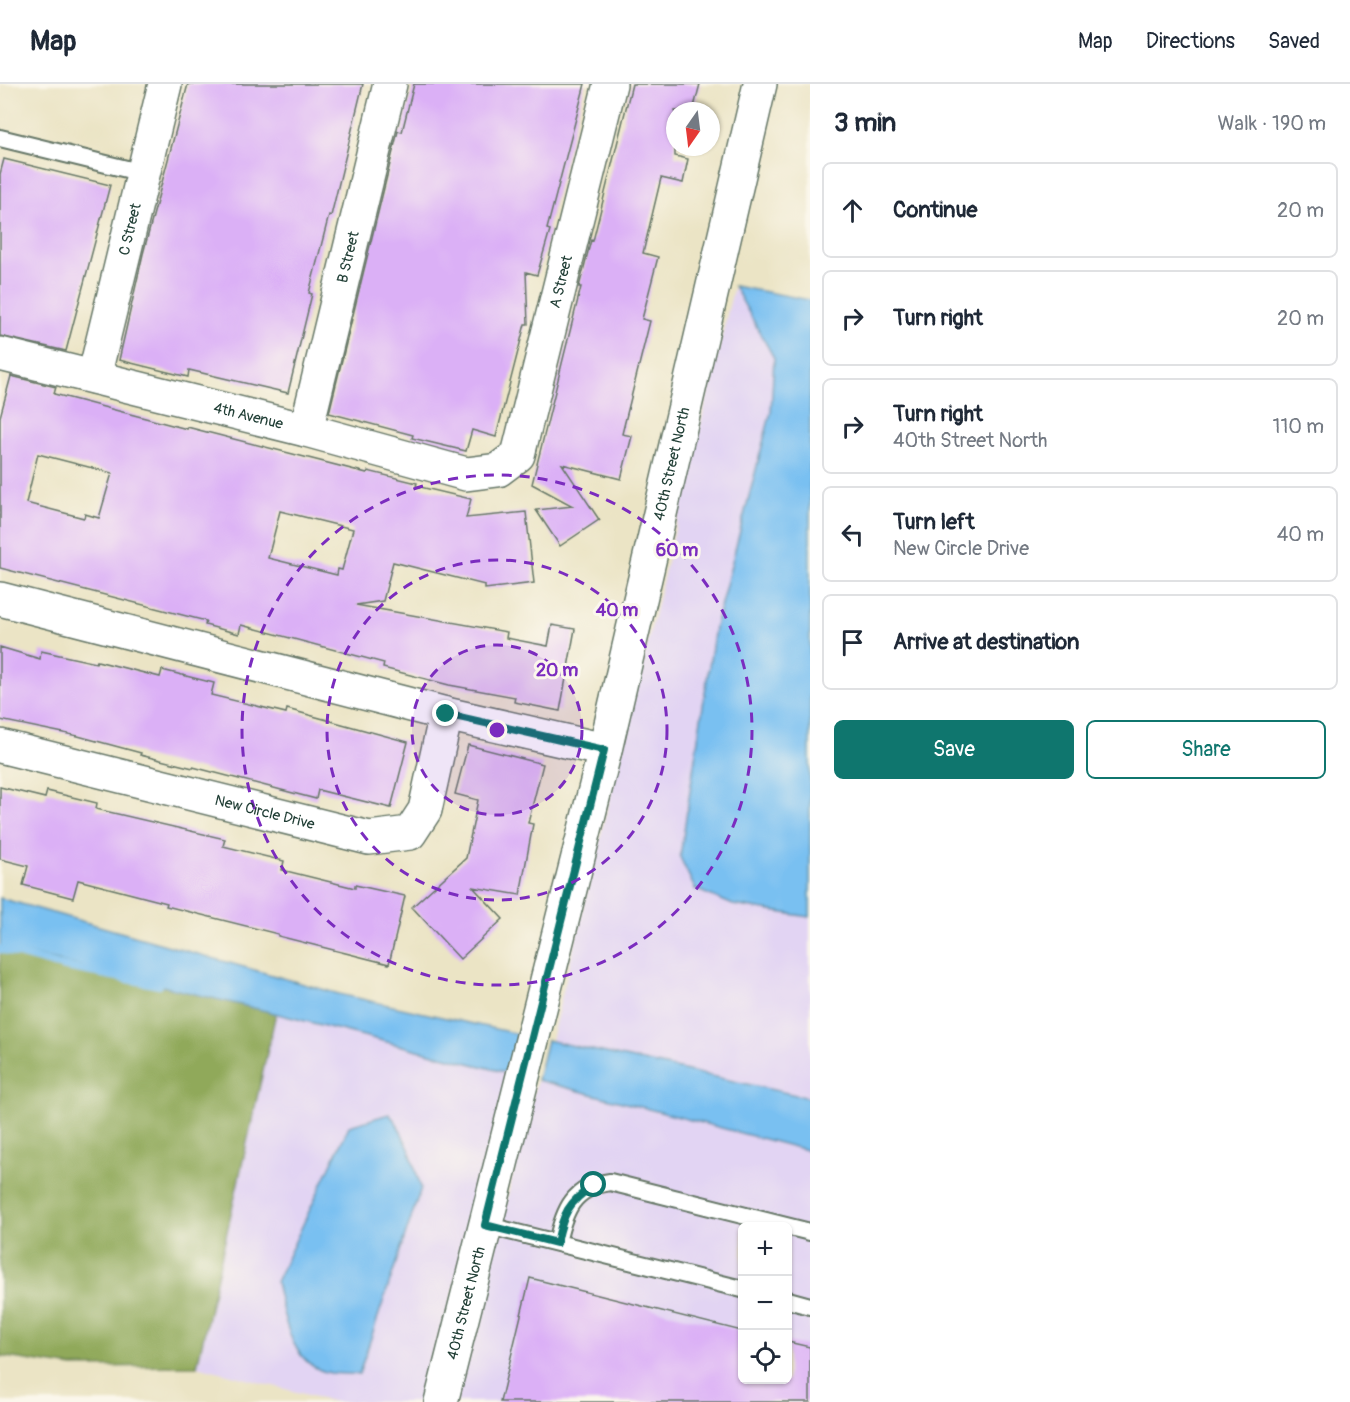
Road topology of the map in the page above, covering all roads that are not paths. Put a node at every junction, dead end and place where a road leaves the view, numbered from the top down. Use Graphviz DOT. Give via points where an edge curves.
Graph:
graph roads {
  1 [pos="165,84"];
  2 [pos="390,84"];
  3 [pos="610,84"];
  4 [pos="760,84"];
  5 [pos="0,138"];
  6 [pos="143,173"];
  7 [pos="0,354"];
  8 [pos="94,377"];
  9 [pos="306,430"];
  10 [pos="498,470"];
  11 [pos="0,599"];
  12 [pos="446,714"];
  13 [pos="0,746"];
  14 [pos="604,750"];
  15 [pos="485,1225"];
  16 [pos="810,1232"];
  17 [pos="557,1243"];
  18 [pos="738,1288"];
  19 [pos="792,1301"];
  20 [pos="810,1306"];
  21 [pos="441,1402"];
  1 -- 6 [label="street, C Street"];
  2 -- 9 [label="street, B Street"];
  3 -- 10 [label="street, A Street" via="518,455"];
  4 -- 14 [label="street, 40th Street North"];
  5 -- 6 [label="lane"];
  6 -- 8 [label="street, C Street"];
  7 -- 8 [label="street, 4th Avenue"];
  8 -- 9 [label="street, 4th Avenue"];
  9 -- 10 [label="street, 4th Avenue" via="466,474"];
  11 -- 12 [label="street"];
  12 -- 13 [label="street, New Circle Drive" via="425,810 410,833 369,838"];
  12 -- 14 [label="street"];
  14 -- 15 [label="street, 40th Street North"];
  15 -- 17 [label="lane"];
  15 -- 21 [label="street, 40th Street North"];
  16 -- 17 [label="lane" via="610,1182 594,1185 570,1203"];
  17 -- 18 [label="lane"];
  19 -- 20 [label="lane"];
}
